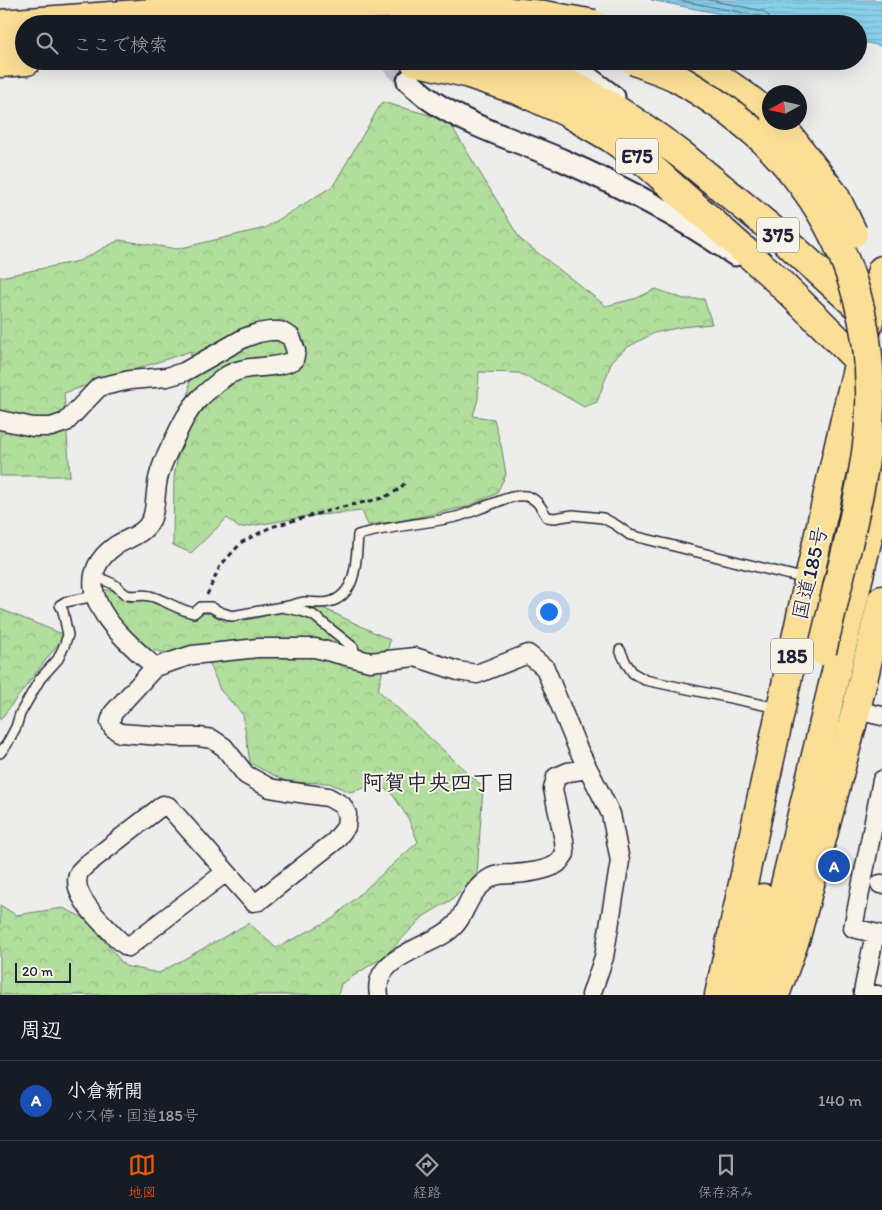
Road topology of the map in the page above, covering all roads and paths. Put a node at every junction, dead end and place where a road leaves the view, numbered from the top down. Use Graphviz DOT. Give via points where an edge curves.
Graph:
graph roads {
  1 [pos="211,0"];
  2 [pos="438,0"];
  3 [pos="126,15"];
  4 [pos="330,15"];
  5 [pos="480,15"];
  6 [pos="544,15"];
  7 [pos="15,23"];
  8 [pos="0,24"];
  9 [pos="15,43"];
  10 [pos="0,44"];
  11 [pos="15,62"];
  12 [pos="0,63"];
  13 [pos="538,70"];
  14 [pos="578,70"];
  15 [pos="658,70"];
  16 [pos="706,70"];
  17 [pos="411,71"];
  18 [pos="762,109"];
  19 [pos="784,130"];
  20 [pos="683,156"];
  21 [pos="882,270"];
  22 [pos="818,320"];
  23 [pos="878,323"];
  24 [pos="870,365"];
  25 [pos="0,420"];
  26 [pos="882,476"];
  27 [pos="406,481"];
  28 [pos="94,575"];
  29 [pos="809,579"];
  30 [pos="95,596"];
  31 [pos="882,600"];
  32 [pos="201,607"];
  33 [pos="282,607"];
  34 [pos="620,650"];
  35 [pos="831,653"];
  36 [pos="358,659"];
  37 [pos="155,667"];
  38 [pos="781,709"];
  39 [pos="856,710"];
  40 [pos="882,716"];
  41 [pos="0,753"];
  42 [pos="588,769"];
  43 [pos="882,780"];
  44 [pos="226,872"];
  45 [pos="879,934"];
  46 [pos="380,995"];
  47 [pos="591,995"];
  48 [pos="719,995"];
  49 [pos="734,995"];
  50 [pos="757,995"];
  51 [pos="775,995"];
  52 [pos="878,995"];
  1 -- 4 [label="highway"];
  2 -- 5 [label="street"];
  3 -- 6 [label="highway, bridge" via="399,4"];
  7 -- 8 [label="highway, bridge"];
  9 -- 10 [label="highway"];
  11 -- 12 [label="highway"];
  13 -- 20 [label="highway, E75" via="600,100"];
  14 -- 20 [label="street" via="626,106"];
  15 -- 35 [label="highway, bridge" via="708,96 770,146 820,210 839,245 853,282 867,342 871,404 866,459"];
  16 -- 18 [label="highway"];
  17 -- 22 [label="street" via="430,100 505,138 560,159 657,206 739,258"];
  17 -- 22 [label="highway, E75" via="466,73 520,91 611,138 645,162 772,274"];
  19 -- 23 [label="highway, bridge" via="835,196 851,228 869,270"];
  20 -- 23 [label="highway, 375"];
  21 -- 23 [label="highway, 国道185号 / 185"];
  22 -- 24 [label="highway"];
  23 -- 24 [label="highway, 国道185号 / 185"];
  24 -- 29 [label="highway, 国道185号 / 185"];
  25 -- 28 [label="street" via="51,427 66,422 99,388 184,372 258,333 280,331 291,337 296,351 294,360 285,364 250,367 227,375 198,400 160,470 152,520 144,530 114,546 101,560"];
  26 -- 35 [label="highway" via="880,492"];
  27 -- 32 [label="path" via="383,498 271,527 242,542 220,566"];
  28 -- 30 [label="street"];
  28 -- 32 [label="lane" via="125,594 143,594 194,613"];
  29 -- 33 [label="lane" via="630,535 603,518 547,517 539,503 527,496 503,500 459,516 358,535 354,575 343,595 329,602 304,602"];
  29 -- 38 [label="highway, 国道185号 / 185"];
  30 -- 37 [label="street" via="108,620 124,639"];
  30 -- 41 [label="lane" via="60,605 68,635 64,646 58,659 40,679"];
  31 -- 39 [label="highway"];
  32 -- 33 [label="lane" via="211,607 232,616"];
  33 -- 36 [label="lane" via="313,615 353,647"];
  34 -- 38 [label="lane" via="634,674 645,680"];
  35 -- 49 [label="highway"];
  35 -- 50 [label="highway"];
  36 -- 37 [label="street" via="315,648 258,648 192,654"];
  36 -- 42 [label="street" via="370,662 415,657 477,674 528,654 545,668"];
  37 -- 44 [label="street" via="113,713 110,722 113,728 120,733 212,739 224,747 246,775 270,788 328,797 342,805 347,814 346,828 335,842 259,901 253,902"];
  38 -- 48 [label="highway, 国道185号 / 185"];
  39 -- 40 [label="street"];
  39 -- 51 [label="highway" via="796,937"];
  42 -- 46 [label="street" via="556,777 553,789 565,854 558,863 543,870 492,877 477,888 455,926 385,969 378,988"];
  42 -- 47 [label="street" via="610,814 620,861 604,957"];
  43 -- 45 [label="street" via="853,928"];
  44 -- 44 [label="street" via="168,806 163,805 86,865 79,872 78,885 83,900 94,915 128,947"];
  45 -- 52 [label="street" via="863,992"];
}
